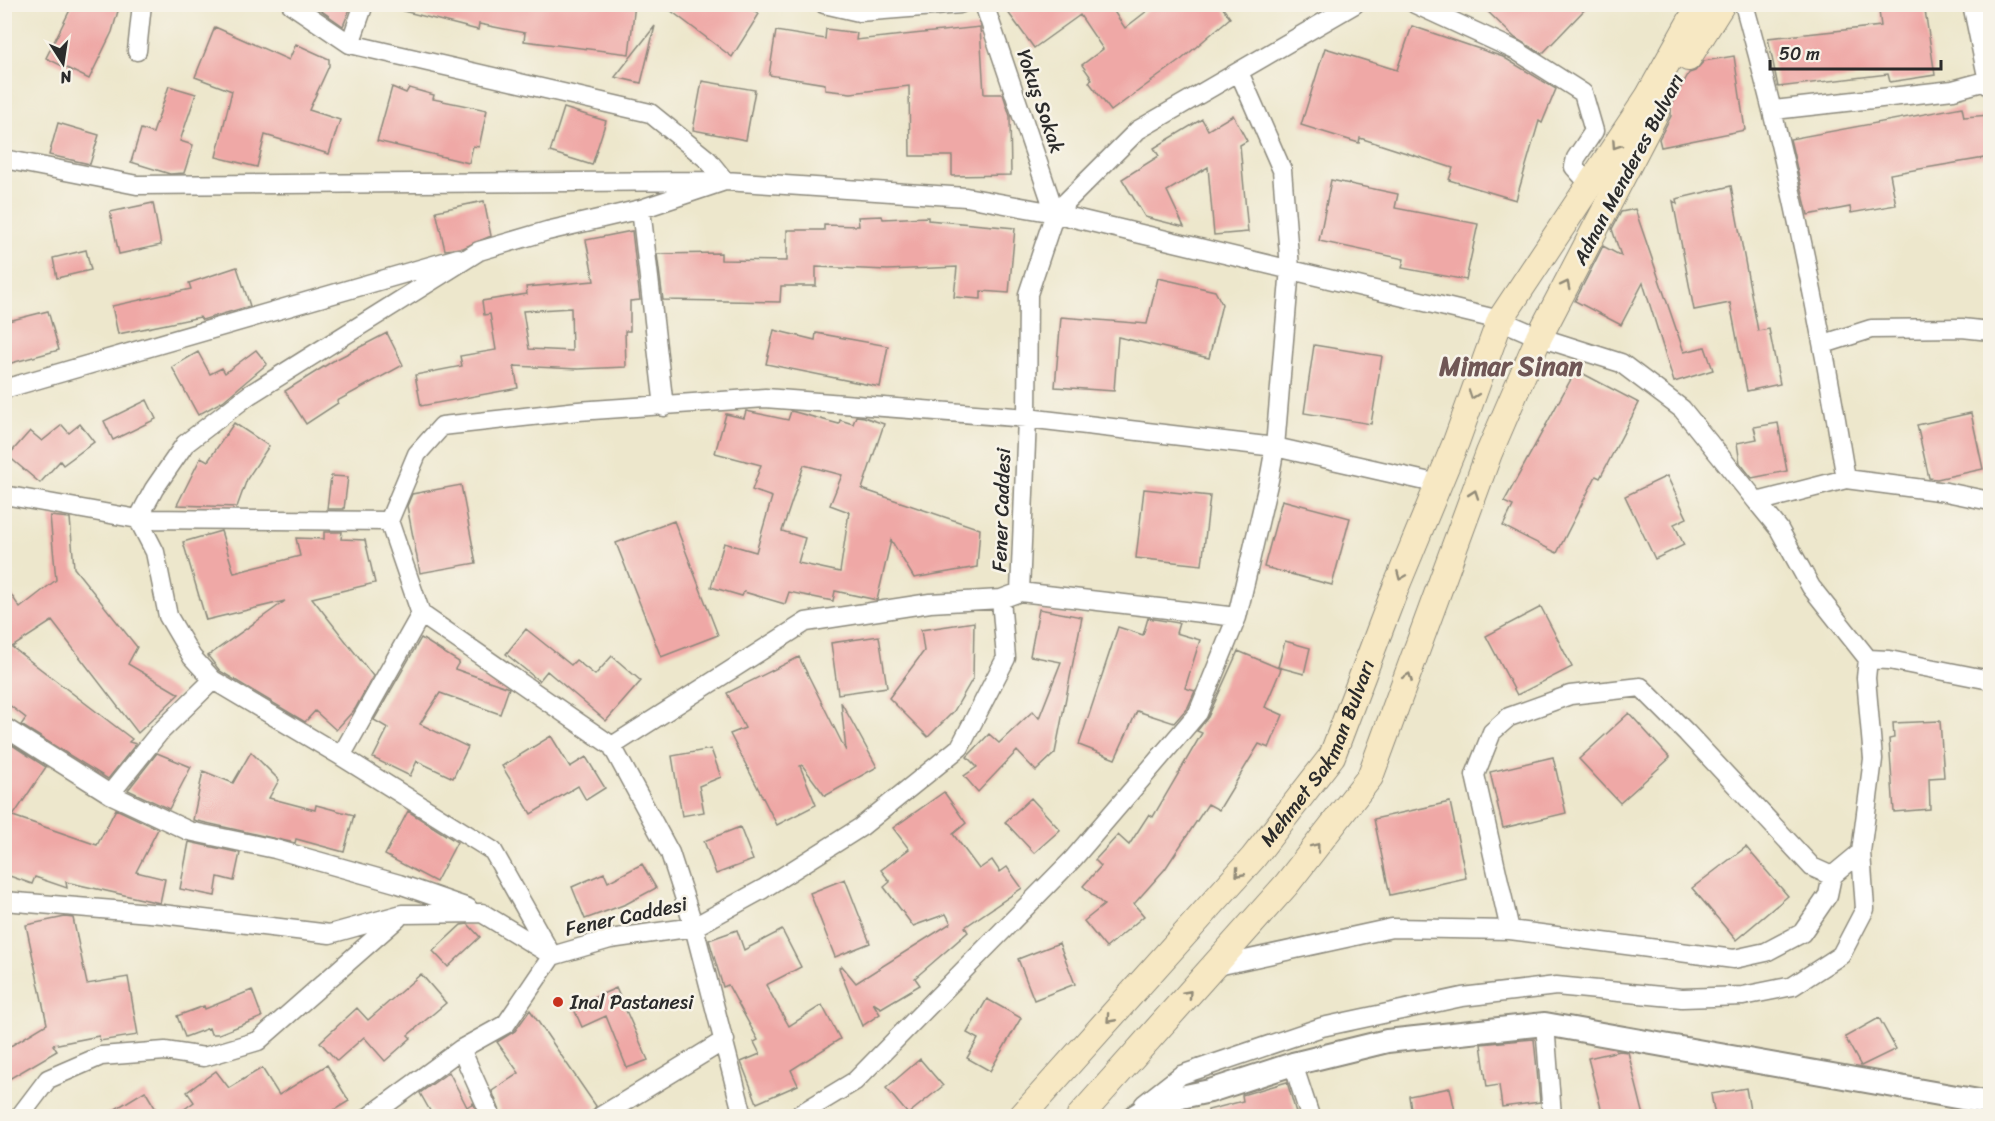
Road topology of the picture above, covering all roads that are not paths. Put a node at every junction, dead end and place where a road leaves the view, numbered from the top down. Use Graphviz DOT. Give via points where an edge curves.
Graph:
graph roads {
  1 [pos="142,4"];
  2 [pos="291,4"];
  3 [pos="363,4"];
  4 [pos="825,4"];
  5 [pos="960,4"];
  6 [pos="984,4"];
  7 [pos="1355,4"];
  8 [pos="1415,4"];
  9 [pos="1459,4"];
  10 [pos="1700,4"];
  11 [pos="1722,4"];
  12 [pos="1744,4"];
  13 [pos="1972,4"];
  14 [pos="1461,23"];
  15 [pos="350,44"];
  16 [pos="136,51"];
  17 [pos="1239,72"];
  18 [pos="1990,86"];
  19 [pos="1774,110"];
  20 [pos="4,159"];
  21 [pos="725,181"];
  22 [pos="1592,182"];
  23 [pos="641,209"];
  24 [pos="1055,213"];
  25 [pos="479,251"];
  26 [pos="1290,268"];
  27 [pos="1500,320"];
  28 [pos="1990,331"];
  29 [pos="1539,337"];
  30 [pos="1824,344"];
  31 [pos="4,389"];
  32 [pos="664,407"];
  33 [pos="1027,418"];
  34 [pos="1275,447"];
  35 [pos="1846,479"];
  36 [pos="1439,484"];
  37 [pos="4,495"];
  38 [pos="1990,501"];
  39 [pos="1757,502"];
  40 [pos="138,519"];
  41 [pos="389,521"];
  42 [pos="1020,592"];
  43 [pos="1001,599"];
  44 [pos="422,614"];
  45 [pos="1237,617"];
  46 [pos="1868,659"];
  47 [pos="213,680"];
  48 [pos="1990,680"];
  49 [pos="4,727"];
  50 [pos="612,746"];
  51 [pos="341,756"];
  52 [pos="110,795"];
  53 [pos="1861,852"];
  54 [pos="1832,876"];
  55 [pos="4,901"];
  56 [pos="482,913"];
  57 [pos="402,914"];
  58 [pos="694,927"];
  59 [pos="1510,930"];
  60 [pos="552,956"];
  61 [pos="1213,966"];
  62 [pos="1545,1024"];
  63 [pos="724,1040"];
  64 [pos="461,1049"];
  65 [pos="1293,1064"];
  66 [pos="1990,1103"];
  67 [pos="20,1116"];
  68 [pos="370,1116"];
  69 [pos="491,1116"];
  70 [pos="601,1116"];
  71 [pos="743,1116"];
  72 [pos="797,1116"];
  73 [pos="1022,1116"];
  74 [pos="1080,1116"];
  75 [pos="1128,1116"];
  76 [pos="1135,1116"];
  77 [pos="1310,1116"];
  78 [pos="1552,1116"];
  1 -- 16 [label="street"];
  2 -- 15 [label="street"];
  3 -- 15 [label="street"];
  4 -- 5 [label="street" via="859,12"];
  6 -- 24 [label="street, Yokuş Sokak"];
  7 -- 17 [label="street"];
  8 -- 14 [label="street"];
  9 -- 14 [label="street"];
  10 -- 22 [label="main road, Adnan Menderes Bulvarı, one-way" via="1648,97"];
  29 -- 11 [label="main road, Adnan Menderes Bulvarı, one-way" via="1661,102"];
  12 -- 19 [label="street"];
  13 -- 18 [label="street"];
  14 -- 22 [label="street" via="1517,51 1583,93 1594,131 1574,167"];
  15 -- 21 [label="street" via="650,114 708,160"];
  17 -- 24 [label="street" via="1138,130"];
  17 -- 26 [label="street" via="1282,170"];
  18 -- 19 [label="street" via="1986,81 1953,90"];
  19 -- 30 [label="street"];
  20 -- 21 [label="street" via="136,185"];
  21 -- 23 [label="street"];
  21 -- 24 [label="street" via="966,197"];
  22 -- 27 [label="main road, Adnan Menderes Bulvarı"];
  23 -- 25 [label="street"];
  23 -- 32 [label="street"];
  24 -- 26 [label="street"];
  24 -- 33 [label="street, Fener Caddesi" via="1028,294"];
  25 -- 31 [label="street"];
  25 -- 40 [label="street" via="249,395 185,444"];
  26 -- 27 [label="street"];
  26 -- 34 [label="street"];
  27 -- 29 [label="street"];
  27 -- 36 [label="main road, Mehmet Sakman Bulvarı, one-way"];
  28 -- 30 [label="street" via="1871,329"];
  29 -- 39 [label="street" via="1621,363 1682,410"];
  61 -- 29 [label="main road, one-way" via="1286,885 1370,777 1489,453"];
  30 -- 35 [label="street"];
  32 -- 33 [label="street" via="765,398"];
  32 -- 41 [label="street" via="578,411 442,426 417,454"];
  33 -- 34 [label="street"];
  33 -- 42 [label="street, Fener Caddesi"];
  34 -- 36 [label="street"];
  34 -- 45 [label="street"];
  35 -- 38 [label="street"];
  35 -- 39 [label="street"];
  36 -- 73 [label="main road, Mehmet Sakman Bulvarı, one-way" via="1332,756 1253,858"];
  37 -- 40 [label="street"];
  39 -- 46 [label="street" via="1779,529 1811,587"];
  40 -- 41 [label="street"];
  40 -- 47 [label="street" via="155,552 168,616 192,657"];
  41 -- 44 [label="street"];
  42 -- 43 [label="street, Fener Caddesi"];
  42 -- 45 [label="street"];
  43 -- 50 [label="street" via="930,603 806,622"];
  43 -- 58 [label="street, Fener Caddesi" via="1006,658 960,747 861,827"];
  44 -- 50 [label="street"];
  44 -- 51 [label="street"];
  45 -- 72 [label="street" via="1198,713 1073,858 855,1081"];
  46 -- 48 [label="street"];
  46 -- 53 [label="street" via="1873,759"];
  47 -- 51 [label="street"];
  47 -- 52 [label="street" via="159,733"];
  49 -- 52 [label="street"];
  50 -- 58 [label="street" via="670,853"];
  51 -- 60 [label="street" via="493,851"];
  52 -- 56 [label="street" via="189,831 286,852 399,884"];
  53 -- 54 [label="street"];
  53 -- 75 [label="street" via="1864,909 1841,955 1793,986 1743,996 1692,998 1556,987 1462,997 1322,1026 1181,1075"];
  54 -- 59 [label="street" via="1828,895 1802,933 1766,952 1734,959"];
  54 -- 59 [label="street" via="1812,867 1641,687 1570,695 1509,717 1492,732 1475,775"];
  55 -- 57 [label="street" via="330,934"];
  56 -- 57 [label="street"];
  56 -- 60 [label="street"];
  57 -- 67 [label="street" via="258,1041 204,1057 165,1051 101,1056 48,1079"];
  58 -- 60 [label="street, Fener Caddesi" via="610,939"];
  58 -- 63 [label="street"];
  59 -- 61 [label="street" via="1392,928"];
  60 -- 64 [label="street, Fener Caddesi" via="506,1024"];
  74 -- 61 [label="main road, one-way"];
  62 -- 65 [label="street" via="1387,1041"];
  62 -- 66 [label="street"];
  62 -- 78 [label="street"];
  63 -- 70 [label="street"];
  63 -- 71 [label="street"];
  64 -- 68 [label="street, Fener Caddesi"];
  64 -- 69 [label="street"];
  65 -- 76 [label="street" via="1210,1091 1157,1102"];
  65 -- 77 [label="street"];
}
